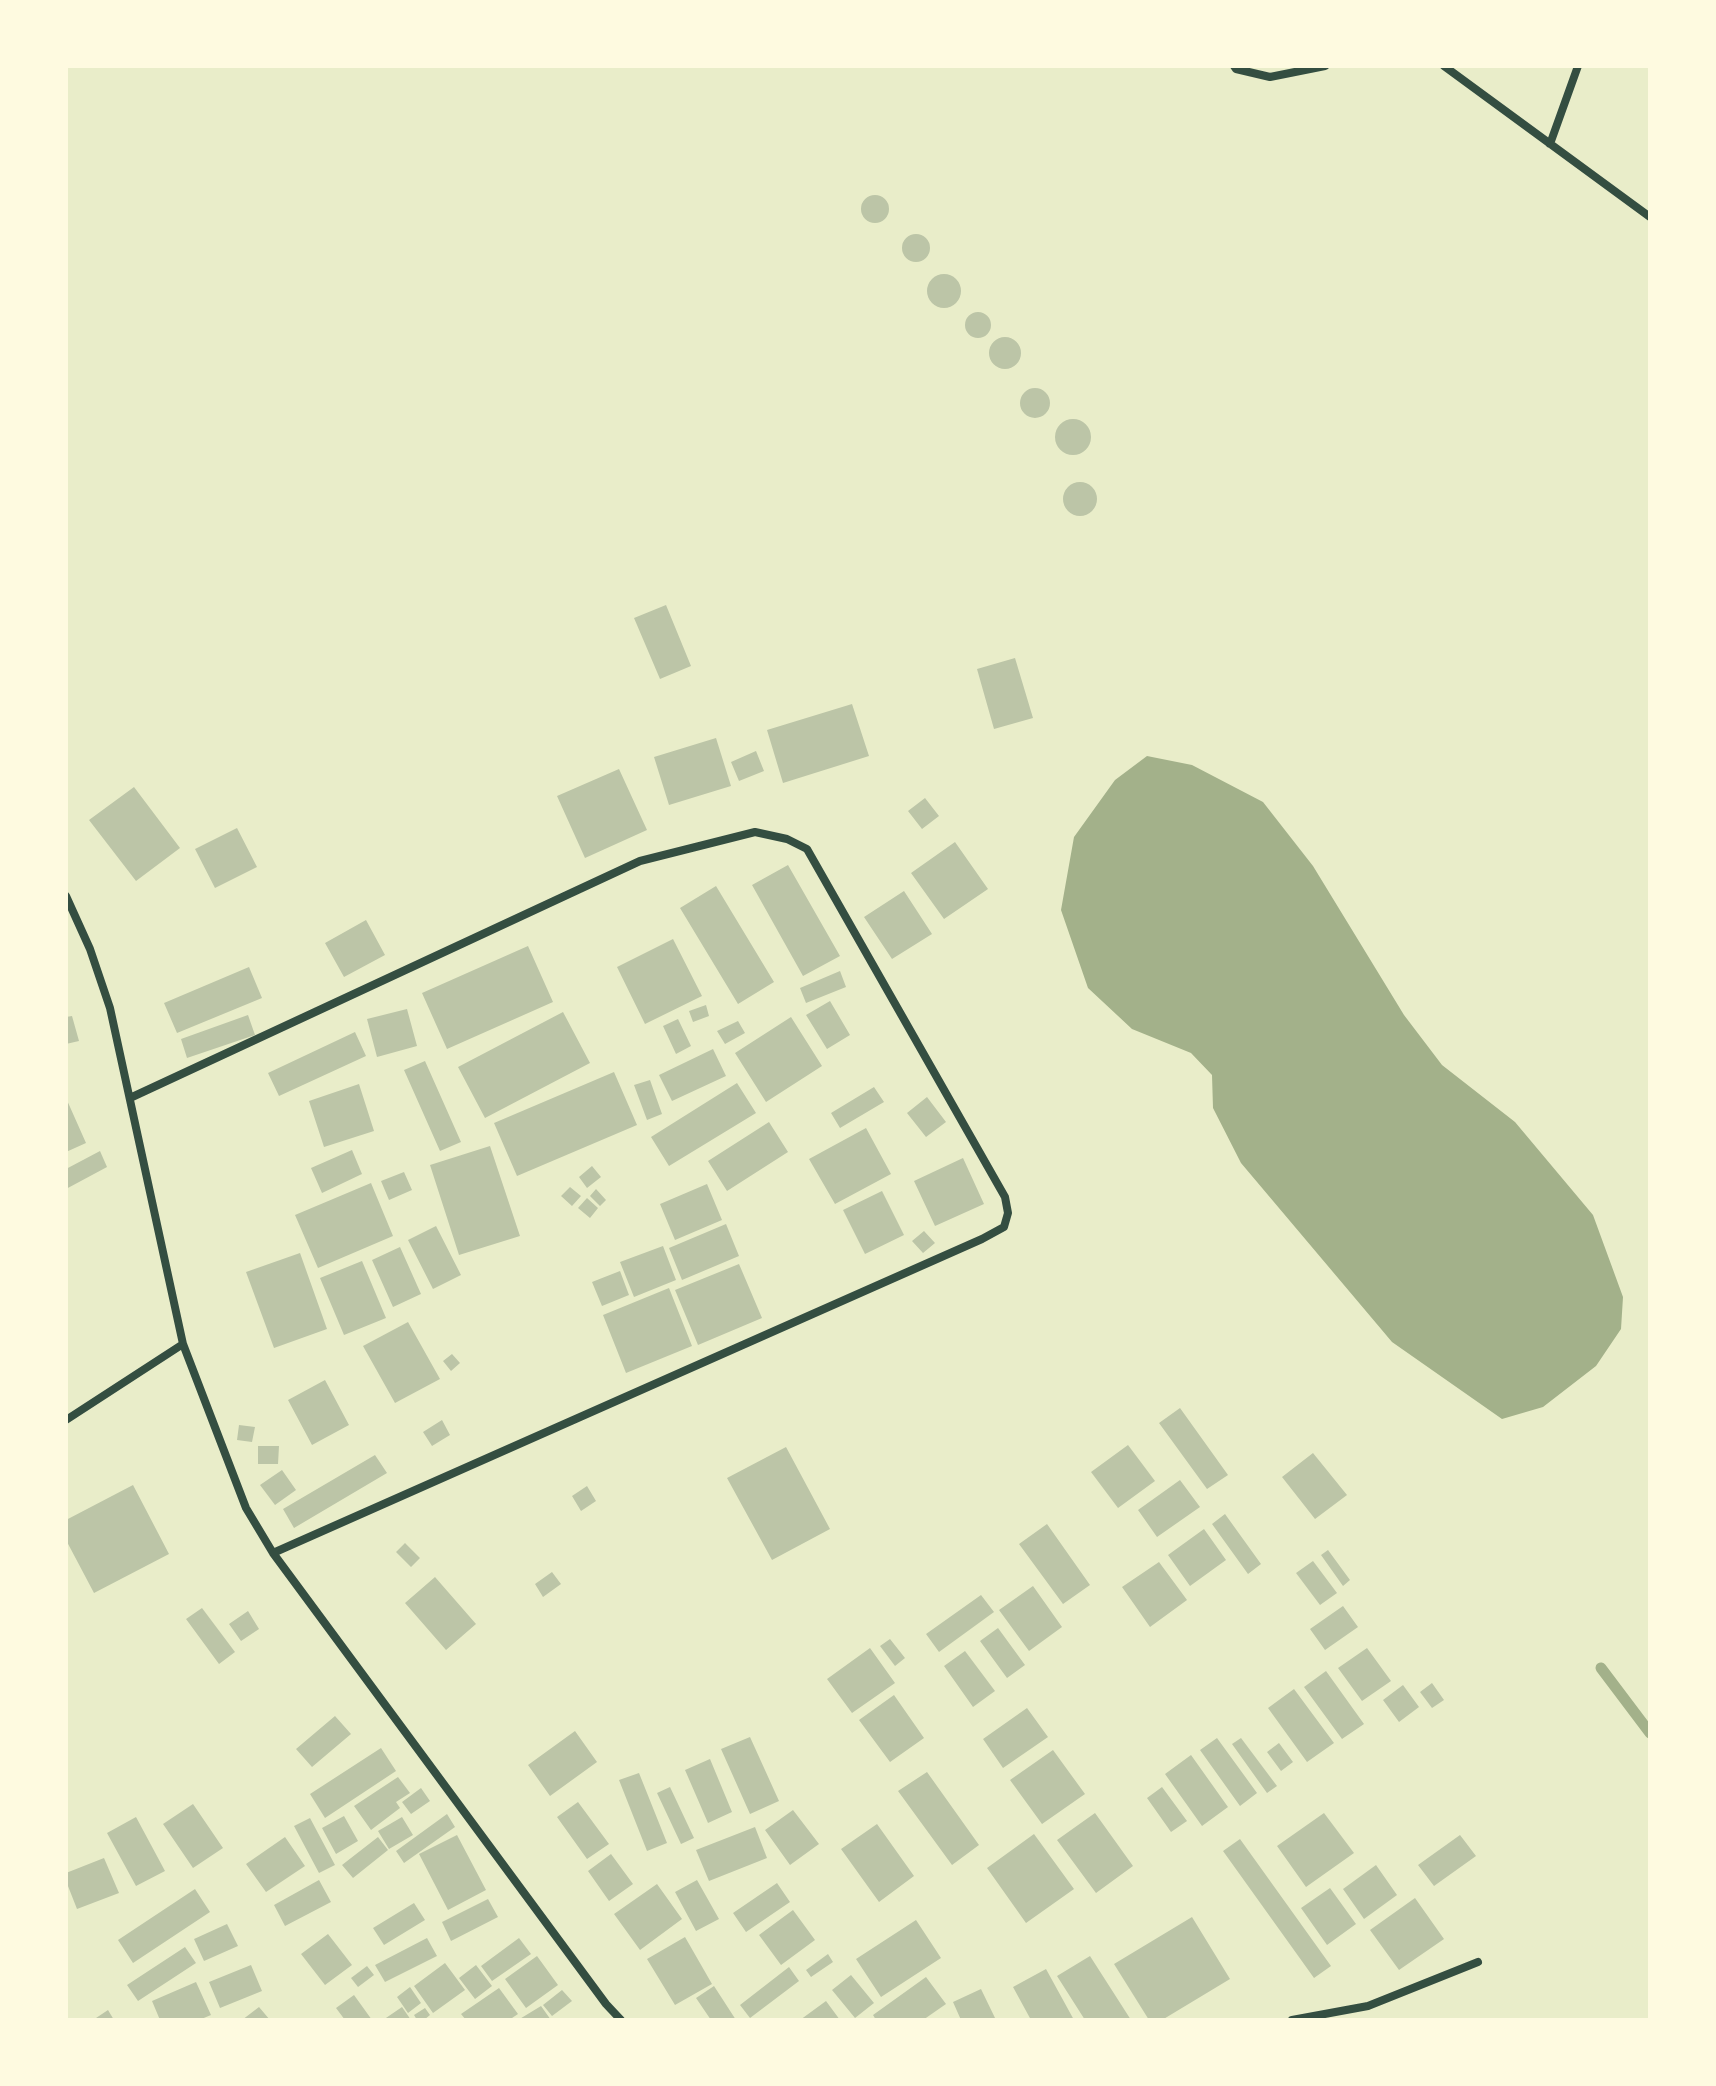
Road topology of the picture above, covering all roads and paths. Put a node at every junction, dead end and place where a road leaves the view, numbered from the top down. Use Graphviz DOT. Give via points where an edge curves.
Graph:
graph roads {
  1 [pos="1234,66"];
  2 [pos="1325,66"];
  3 [pos="1444,66"];
  4 [pos="1578,66"];
  5 [pos="1550,144"];
  6 [pos="1650,217"];
  7 [pos="67,898"];
  8 [pos="130,1098"];
  9 [pos="183,1344"];
  10 [pos="66,1420"];
  11 [pos="273,1553"];
  12 [pos="1478,1962"];
  13 [pos="621,2020"];
  14 [pos="1292,2020"];
  1 -- 2 [label="street" via="1270,77"];
  3 -- 5 [label="street"];
  4 -- 5 [label="street"];
  5 -- 6 [label="street"];
  7 -- 8 [label="street" via="110,1008"];
  8 -- 9 [label="street"];
  8 -- 11 [label="street" via="640,861 755,832 807,849 1005,1197 1004,1227 982,1239"];
  9 -- 10 [label="street"];
  9 -- 11 [label="street" via="246,1508"];
  11 -- 13 [label="street"];
  12 -- 14 [label="street" via="1368,2006"];
}
